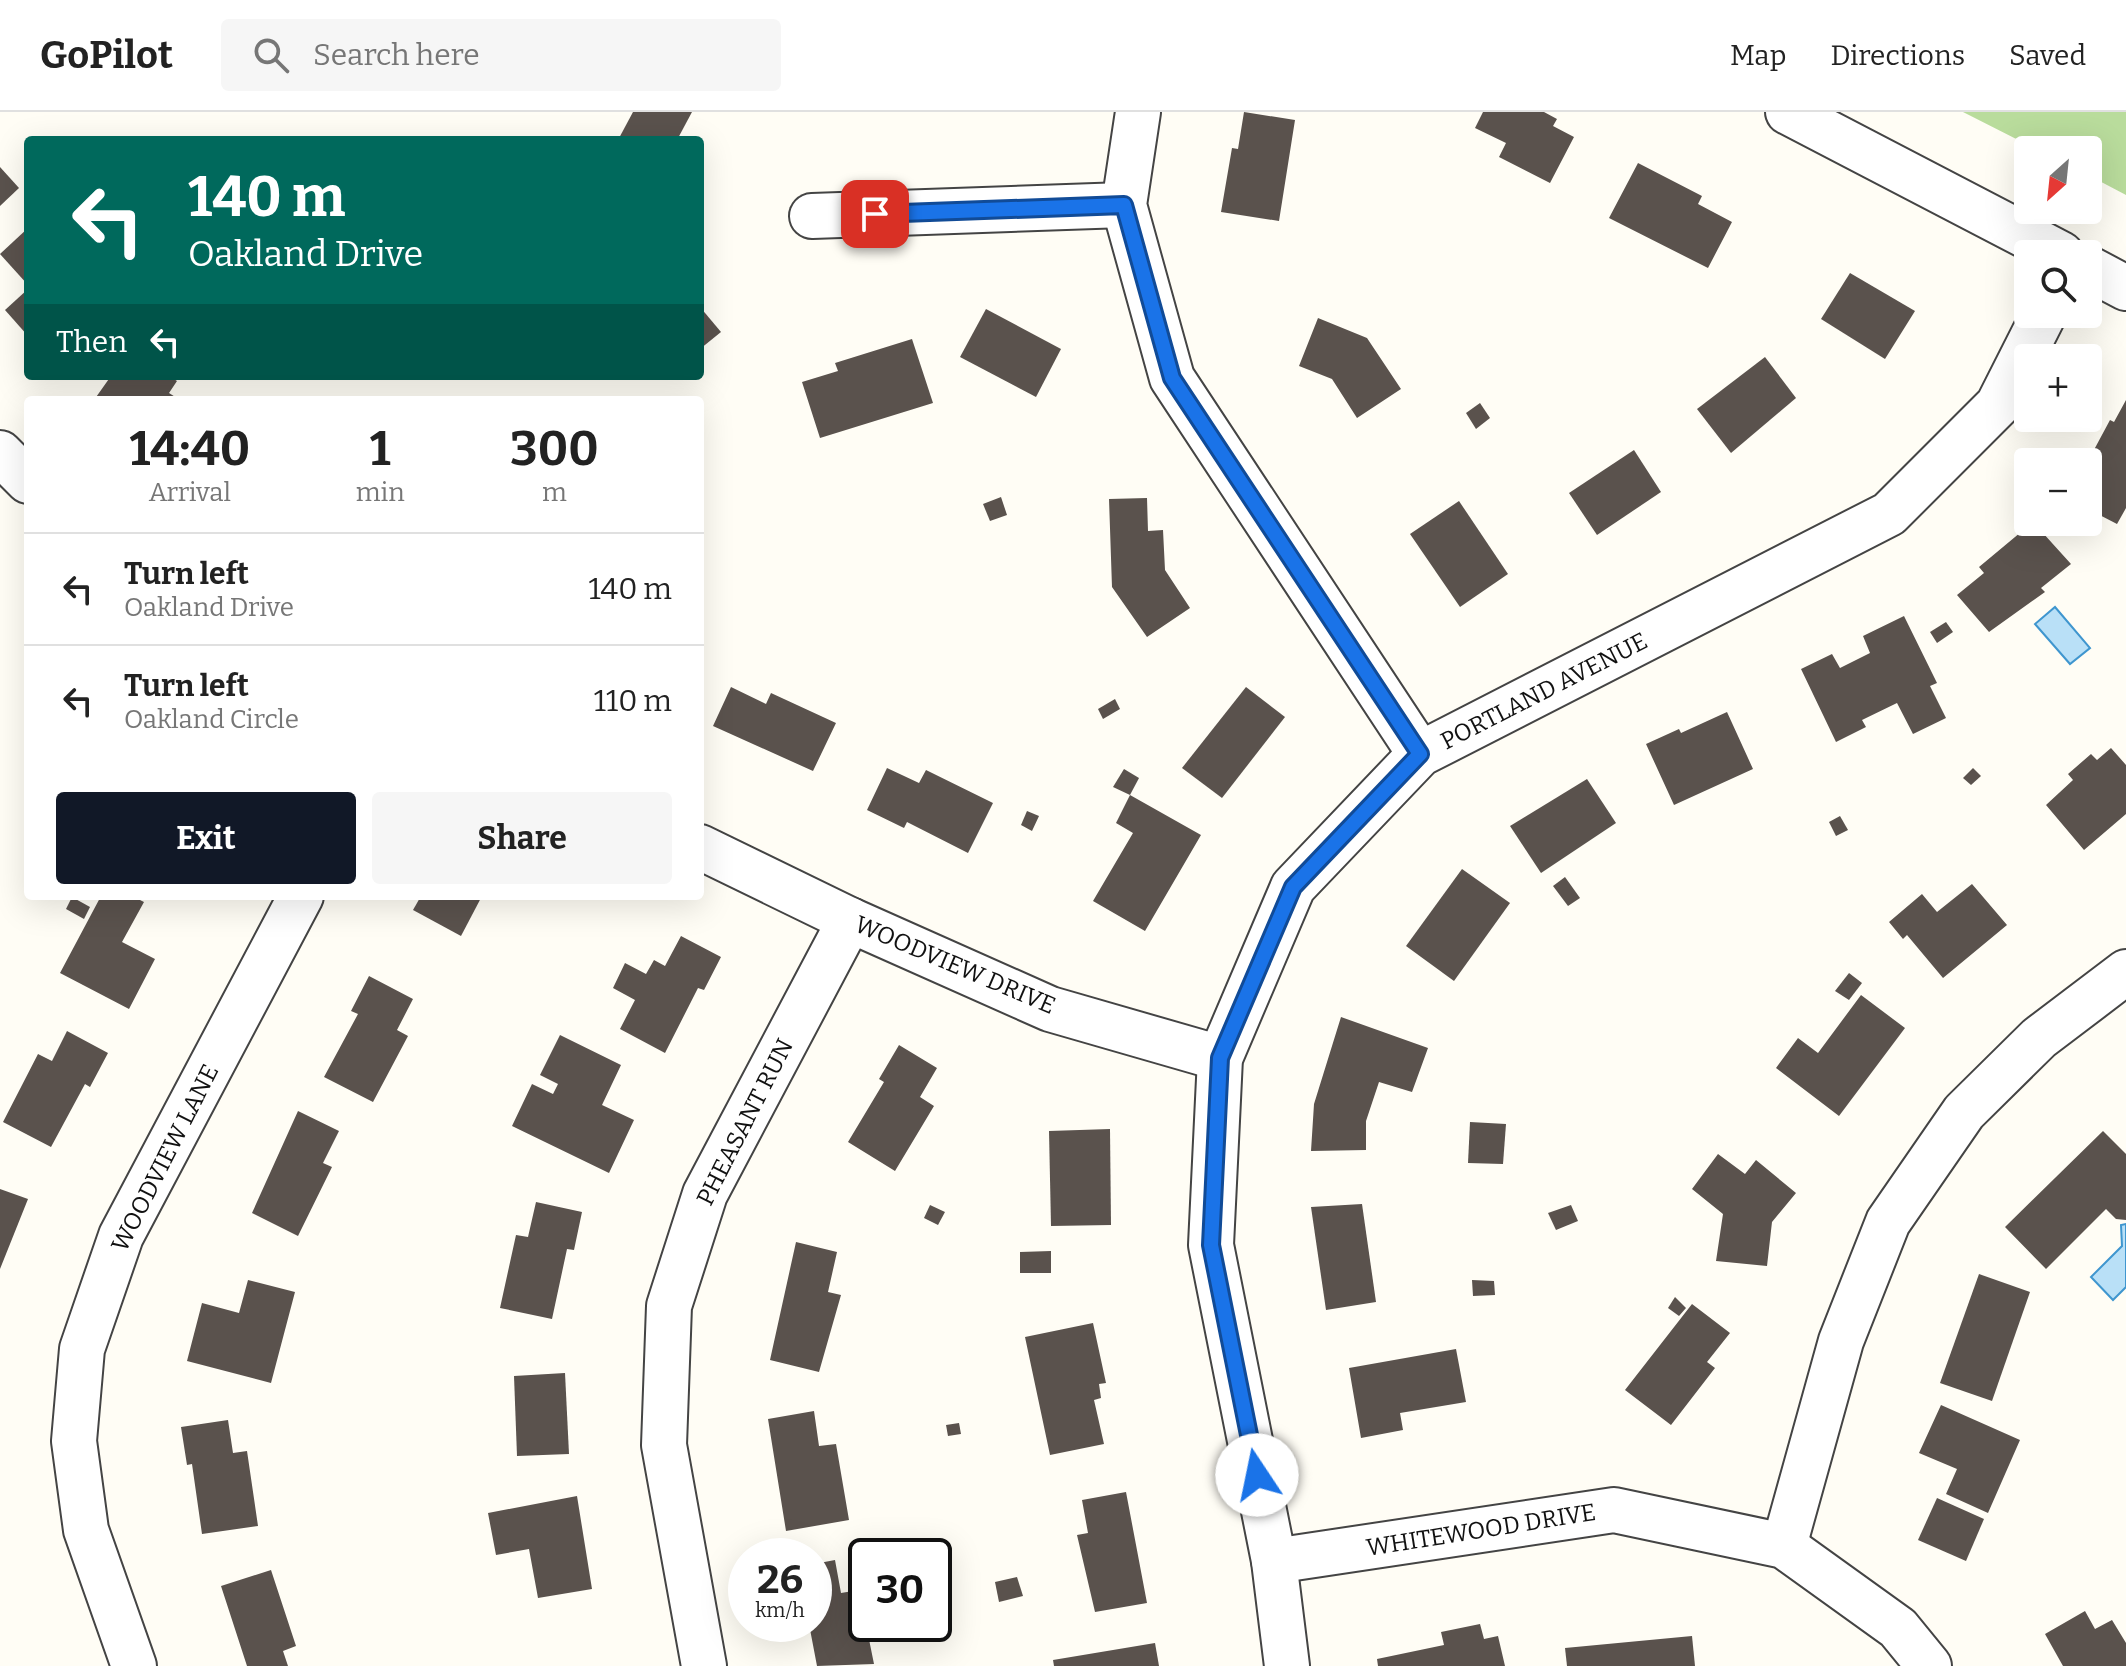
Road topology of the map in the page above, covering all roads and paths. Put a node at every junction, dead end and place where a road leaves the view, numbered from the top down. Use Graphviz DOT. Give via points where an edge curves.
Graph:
graph roads {
  1 [pos="1138,112"];
  2 [pos="1788,112"];
  3 [pos="1124,205"];
  4 [pos="812,216"];
  5 [pos="2034,240"];
  6 [pos="2102,275"];
  7 [pos="2126,288"];
  8 [pos="2037,328"];
  9 [pos="0,453"];
  10 [pos="24,477"];
  11 [pos="1420,754"];
  12 [pos="704,849"];
  13 [pos="299,900"];
  14 [pos="850,920"];
  15 [pos="2126,972"];
  16 [pos="1220,1058"];
  17 [pos="1784,1546"];
  18 [pos="1274,1561"];
  19 [pos="134,1666"];
  20 [pos="704,1666"];
  21 [pos="1287,1666"];
  22 [pos="1929,1666"];
  1 -- 3 [label="street"];
  2 -- 5 [label="street"];
  3 -- 4 [label="street"];
  3 -- 11 [label="street" via="1172,378"];
  6 -- 7 [label="street"];
  8 -- 11 [label="street, PORTLAND AVENUE" via="1998,405 1889,514"];
  9 -- 10 [label="street"];
  11 -- 16 [label="street, PORTLAND AVENUE" via="1293,887"];
  12 -- 14 [label="street, WOODVIEW DRIVE"];
  13 -- 19 [label="street, WOODVIEW LANE" via="121,1236 82,1349 74,1441 86,1530"];
  14 -- 16 [label="street, WOODVIEW DRIVE" via="1050,1009"];
  14 -- 20 [label="street, PHEASANT RUN" via="705,1194 669,1306 664,1445"];
  15 -- 17 [label="street" via="2039,1038 1964,1112 1888,1222 1841,1341"];
  16 -- 18 [label="street, PORTLAND AVENUE" via="1211,1245"];
  17 -- 18 [label="street, WHITEWOOD DRIVE" via="1614,1510"];
  17 -- 22 [label="street, WHITEWOOD DRIVE" via="1898,1628"];
  18 -- 21 [label="street, PORTLAND AVENUE"];
}
